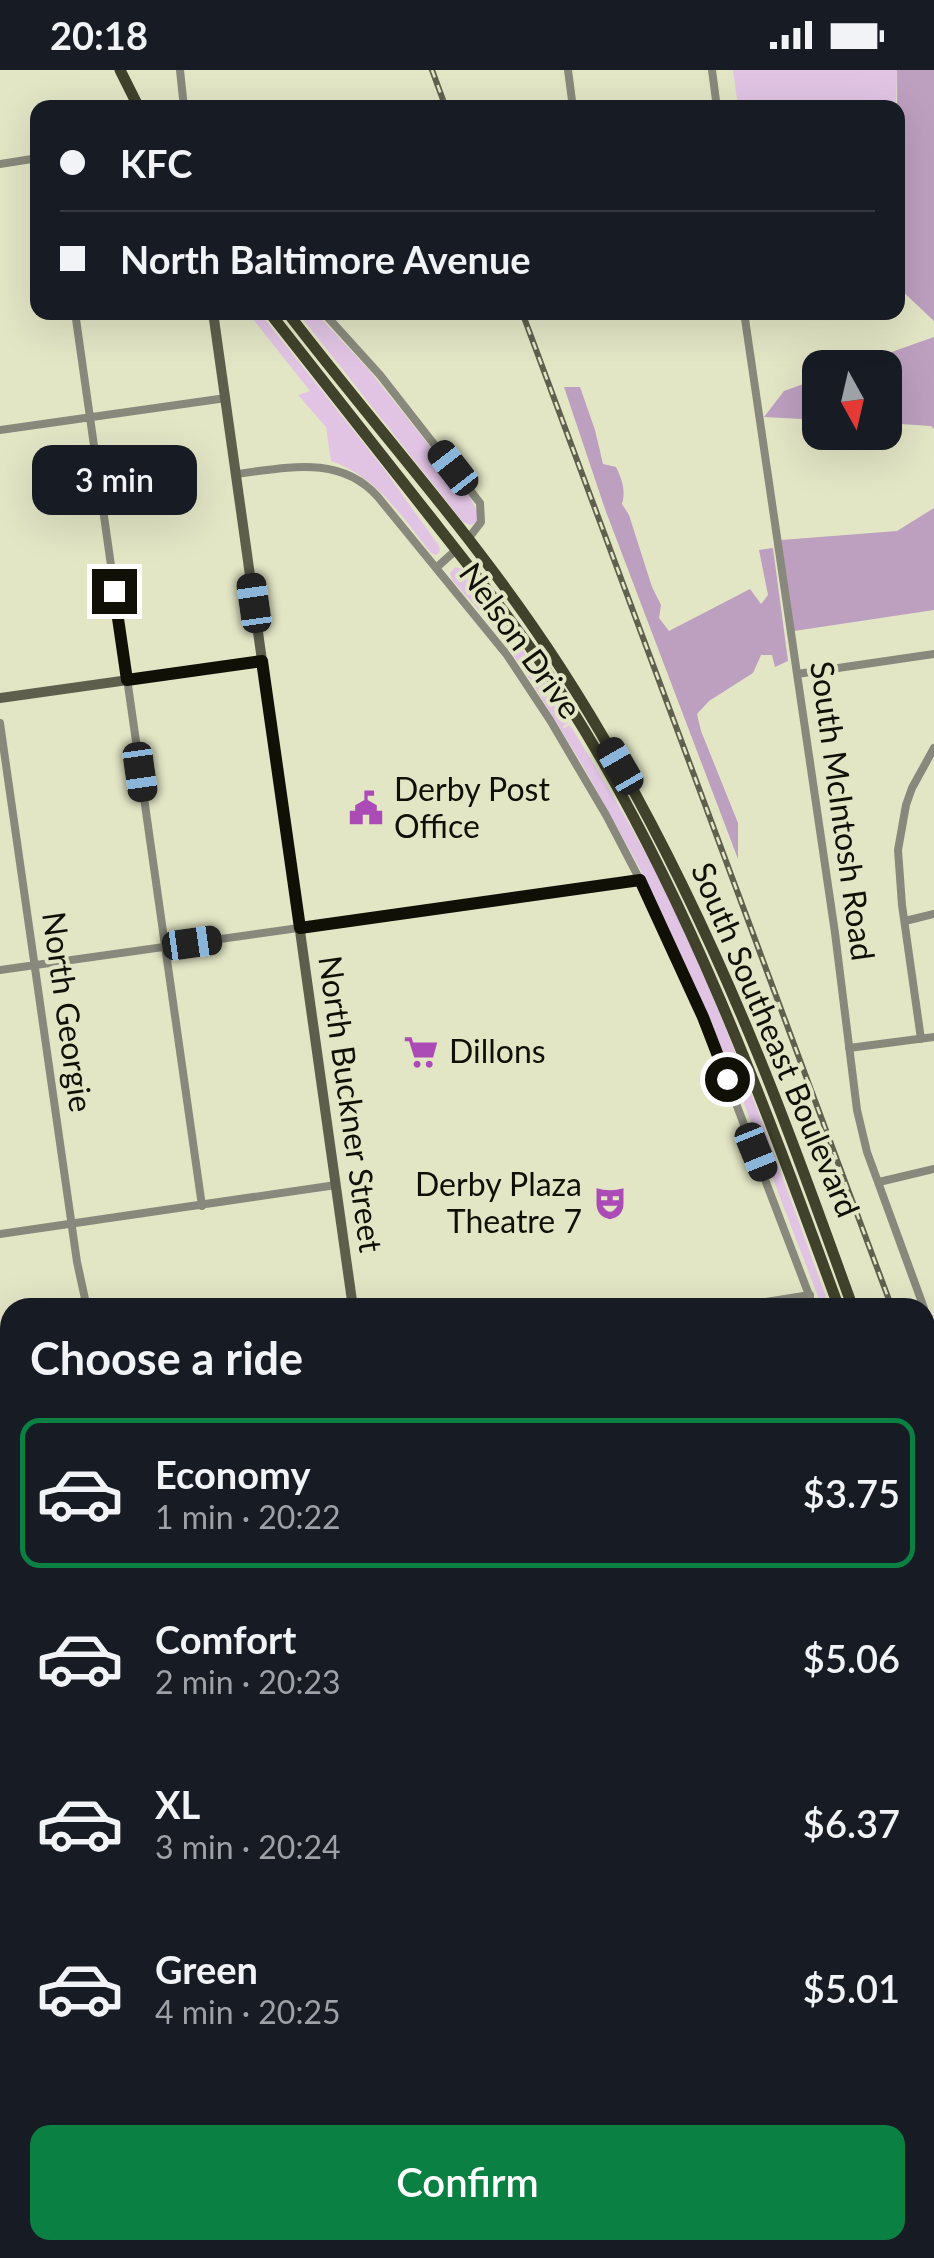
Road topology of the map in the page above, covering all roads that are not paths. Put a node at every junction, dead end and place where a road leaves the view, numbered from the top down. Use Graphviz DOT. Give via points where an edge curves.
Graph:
graph roads {
  1 [pos="120,70"];
  2 [pos="180,70"];
  3 [pos="568,70"];
  4 [pos="712,70"];
  5 [pos="135,100"];
  6 [pos="183,100"];
  7 [pos="572,100"];
  8 [pos="716,100"];
  9 [pos="30,159"];
  10 [pos="0,164"];
  11 [pos="76,320"];
  12 [pos="214,320"];
  13 [pos="275,320"];
  14 [pos="293,320"];
  15 [pos="330,320"];
  16 [pos="745,320"];
  17 [pos="226,398"];
  18 [pos="89,417"];
  19 [pos="0,430"];
  20 [pos="236,474"];
  21 [pos="418,501"];
  22 [pos="468,538"];
  23 [pos="456,550"];
  24 [pos="436,568"];
  25 [pos="503,585"];
  26 [pos="934,654"];
  27 [pos="262,661"];
  28 [pos="797,674"];
  29 [pos="127,680"];
  30 [pos="0,698"];
  31 [pos="0,723"];
  32 [pos="934,748"];
  33 [pos="640,880"];
  34 [pos="934,914"];
  35 [pos="905,920"];
  36 [pos="300,928"];
  37 [pos="164,947"];
  38 [pos="35,965"];
  39 [pos="0,970"];
  40 [pos="934,1037"];
  41 [pos="921,1039"];
  42 [pos="849,1048"];
  43 [pos="934,1169"];
  44 [pos="878,1182"];
  45 [pos="336,1186"];
  46 [pos="202,1206"];
  47 [pos="72,1224"];
  48 [pos="0,1234"];
  49 [pos="810,1295"];
  50 [pos="85,1298"];
  51 [pos="352,1298"];
  52 [pos="791,1298"];
  53 [pos="811,1298"];
  54 [pos="835,1298"];
  55 [pos="849,1298"];
  56 [pos="920,1298"];
  1 -- 5 [label="main road"];
  2 -- 6 [label="street"];
  3 -- 7 [label="street"];
  4 -- 8 [label="street"];
  9 -- 10 [label="street"];
  11 -- 18 [label="street"];
  12 -- 17 [label="main road, North Buckner Street"];
  13 -- 21 [label="main road, South Southeast Boulevard"];
  14 -- 22 [label="main road, South Southeast Boulevard"];
  15 -- 22 [label="street" via="480,503 482,522"];
  16 -- 28 [label="street, South McIntosh Road"];
  17 -- 18 [label="street"];
  17 -- 20 [label="main road, North Buckner Street"];
  18 -- 19 [label="street"];
  18 -- 29 [label="street"];
  20 -- 24 [label="street, Nelson Drive" via="324,467 360,480"];
  20 -- 27 [label="main road, North Buckner Street"];
  21 -- 22 [label="main road"];
  21 -- 23 [label="main road, South Southeast Boulevard"];
  22 -- 25 [label="main road, South Southeast Boulevard"];
  23 -- 24 [label="street"];
  23 -- 25 [label="main road" via="469,553 488,578"];
  23 -- 54 [label="main road, South Southeast Boulevard" via="567,702 665,880 730,1019"];
  24 -- 33 [label="street, Nelson Drive" via="530,689"];
  25 -- 55 [label="main road, South Southeast Boulevard" via="600,732 693,908 760,1061"];
  26 -- 28 [label="street"];
  27 -- 29 [label="main road"];
  27 -- 36 [label="main road, North Buckner Street"];
  28 -- 42 [label="street, South McIntosh Road"];
  29 -- 30 [label="main road"];
  29 -- 37 [label="street"];
  31 -- 38 [label="street, North Georgie"];
  32 -- 35 [label="street" via="901,822"];
  33 -- 36 [label="street"];
  33 -- 49 [label="street, Nelson Drive" via="703,1017"];
  34 -- 35 [label="street"];
  35 -- 41 [label="street"];
  36 -- 37 [label="street"];
  36 -- 45 [label="main road, North Buckner Street"];
  37 -- 38 [label="street"];
  37 -- 46 [label="street"];
  38 -- 39 [label="street"];
  38 -- 47 [label="street, North Georgie"];
  40 -- 41 [label="street"];
  41 -- 42 [label="street"];
  42 -- 44 [label="street, South McIntosh Road" via="861,1132"];
  43 -- 44 [label="street"];
  44 -- 56 [label="street, South McIntosh Road"];
  45 -- 46 [label="street"];
  45 -- 51 [label="main road, North Buckner Street"];
  46 -- 47 [label="street"];
  47 -- 48 [label="street"];
  47 -- 50 [label="street, North Georgie"];
  49 -- 52 [label="street"];
  49 -- 53 [label="street, Nelson Drive"];
}
